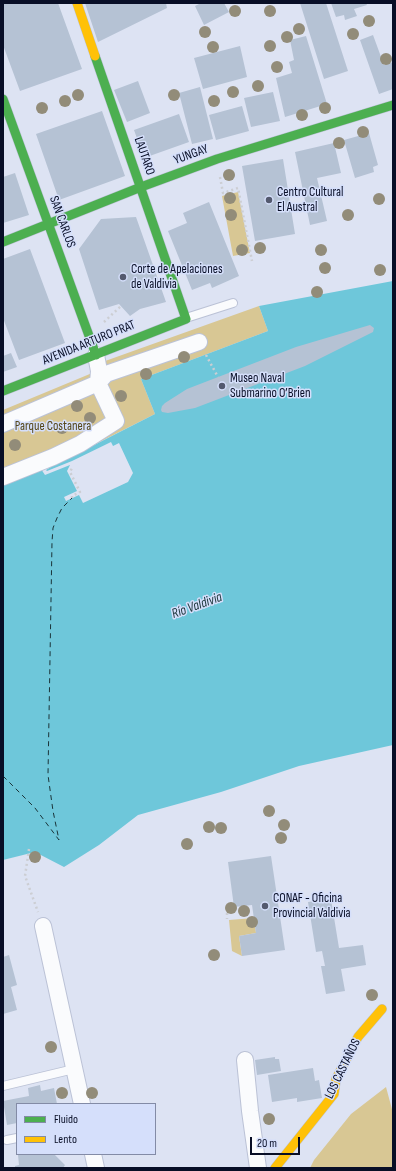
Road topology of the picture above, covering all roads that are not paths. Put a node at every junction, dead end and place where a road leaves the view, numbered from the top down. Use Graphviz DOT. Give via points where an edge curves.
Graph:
graph roads {
  1 [pos="77,3"];
  2 [pos="3,99"];
  3 [pos="393,105"];
  4 [pos="141,187"];
  5 [pos="48,224"];
  6 [pos="3,242"];
  7 [pos="233,303"];
  8 [pos="186,319"];
  9 [pos="199,342"];
  10 [pos="96,354"];
  11 [pos="98,384"];
  12 [pos="3,391"];
  13 [pos="3,424"];
  14 [pos="3,477"];
  15 [pos="44,926"];
  16 [pos="382,1010"];
  17 [pos="245,1060"];
  18 [pos="74,1069"];
  19 [pos="3,1086"];
  20 [pos="82,1103"];
  21 [pos="16,1138"];
  22 [pos="7,1140"];
  23 [pos="93,1155"];
  24 [pos="96,1168"];
  25 [pos="258,1168"];
  26 [pos="275,1168"];
  1 -- 4 [label="street, LAUTARO"];
  2 -- 5 [label="street, SAN CARLOS"];
  3 -- 4 [label="street, YUNGAY" via="218,159"];
  4 -- 5 [label="street, YUNGAY"];
  4 -- 8 [label="street, LAUTARO"];
  5 -- 6 [label="street, YUNGAY"];
  5 -- 10 [label="street, SAN CARLOS"];
  7 -- 8 [label="lane"];
  8 -- 10 [label="street, AVENIDA ARTURO PRAT"];
  9 -- 11 [label="street" via="106,374"];
  10 -- 11 [label="street"];
  10 -- 12 [label="street, AVENIDA ARTURO PRAT"];
  11 -- 13 [label="street"];
  11 -- 14 [label="street" via="116,421 80,444"];
  15 -- 18 [label="street"];
  16 -- 26 [label="street, LOS CASTAÑOS" via="358,1037 336,1079 334,1094"];
  17 -- 25 [label="street"];
  18 -- 19 [label="lane"];
  18 -- 20 [label="street"];
  21 -- 22 [label="lane"];
  23 -- 24 [label="street"];
}
